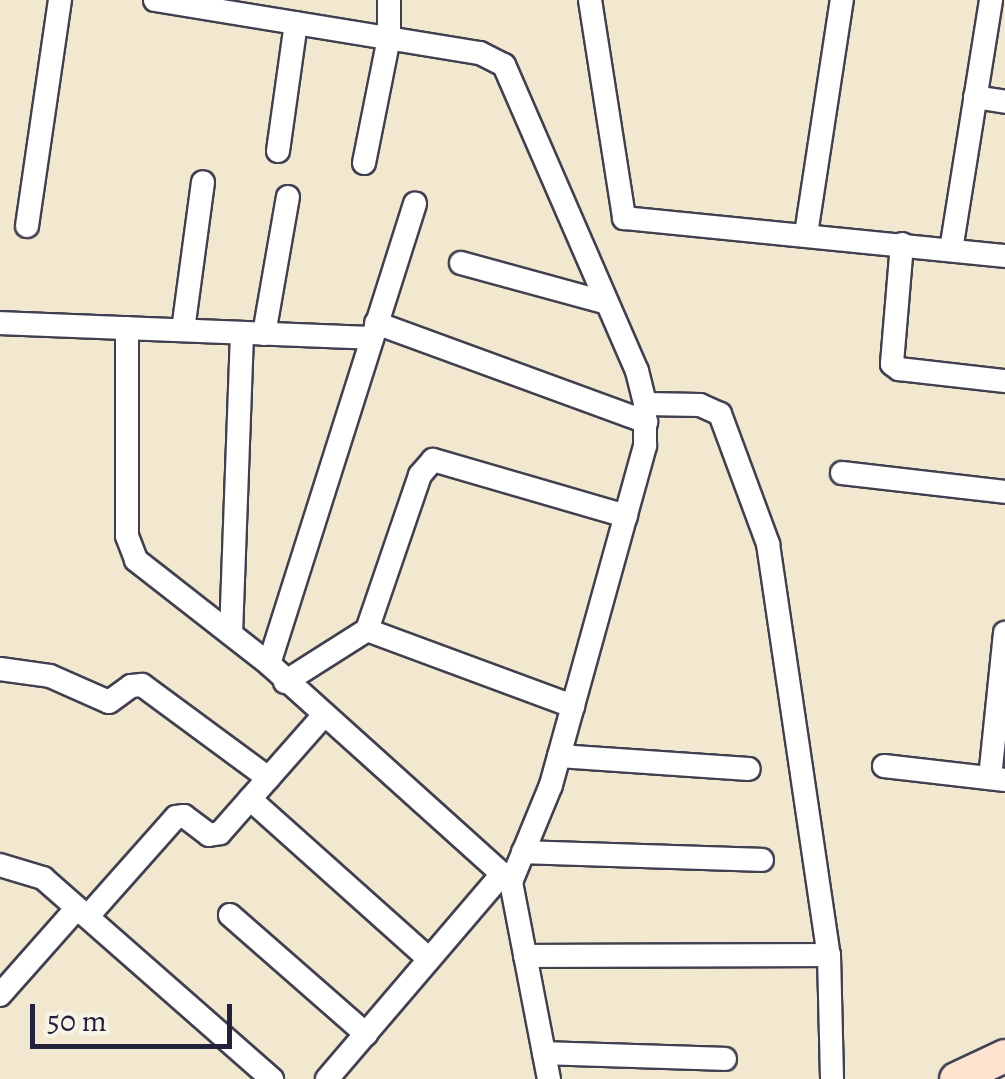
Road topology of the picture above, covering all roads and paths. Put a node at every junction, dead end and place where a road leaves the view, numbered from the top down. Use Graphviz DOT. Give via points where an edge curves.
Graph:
graph roads {
  1 [pos="60,0"];
  2 [pos="154,0"];
  3 [pos="389,0"];
  4 [pos="590,0"];
  5 [pos="842,0"];
  6 [pos="991,0"];
  7 [pos="289,15"];
  8 [pos="389,38"];
  9 [pos="975,97"];
  10 [pos="1005,102"];
  11 [pos="278,152"];
  12 [pos="364,163"];
  13 [pos="203,182"];
  14 [pos="288,197"];
  15 [pos="414,204"];
  16 [pos="27,226"];
  17 [pos="806,234"];
  18 [pos="902,244"];
  19 [pos="951,250"];
  20 [pos="1005,256"];
  21 [pos="460,263"];
  22 [pos="608,303"];
  23 [pos="0,323"];
  24 [pos="127,328"];
  25 [pos="183,330"];
  26 [pos="374,330"];
  27 [pos="253,333"];
  28 [pos="1005,382"];
  29 [pos="645,413"];
  30 [pos="842,473"];
  31 [pos="1005,492"];
  32 [pos="626,516"];
  33 [pos="367,630"];
  34 [pos="1005,633"];
  35 [pos="230,634"];
  36 [pos="268,664"];
  37 [pos="0,669"];
  38 [pos="286,682"];
  39 [pos="573,706"];
  40 [pos="324,716"];
  41 [pos="559,756"];
  42 [pos="884,766"];
  43 [pos="749,769"];
  44 [pos="268,778"];
  45 [pos="997,779"];
  46 [pos="250,799"];
  47 [pos="524,852"];
  48 [pos="762,860"];
  49 [pos="0,865"];
  50 [pos="506,878"];
  51 [pos="82,912"];
  52 [pos="230,915"];
  53 [pos="828,955"];
  54 [pos="525,956"];
  55 [pos="429,959"];
  56 [pos="0,995"];
  57 [pos="366,1034"];
  58 [pos="544,1052"];
  59 [pos="1005,1056"];
  60 [pos="725,1059"];
  61 [pos="272,1079"];
  62 [pos="327,1079"];
  63 [pos="549,1079"];
  64 [pos="832,1079"];
  65 [pos="956,1079"];
  1 -- 16 [label="street"];
  2 -- 7 [label="street"];
  3 -- 8 [label="street"];
  4 -- 17 [label="street" via="624,218"];
  5 -- 17 [label="street"];
  6 -- 9 [label="street"];
  7 -- 8 [label="street"];
  7 -- 11 [label="street"];
  8 -- 12 [label="street"];
  8 -- 22 [label="street" via="480,53 504,65"];
  9 -- 10 [label="street"];
  9 -- 19 [label="street"];
  13 -- 25 [label="street"];
  14 -- 27 [label="street"];
  15 -- 26 [label="street"];
  17 -- 18 [label="street"];
  18 -- 19 [label="street"];
  18 -- 28 [label="street" via="892,364"];
  19 -- 20 [label="street"];
  21 -- 22 [label="street"];
  22 -- 29 [label="street"];
  23 -- 24 [label="street"];
  24 -- 25 [label="street"];
  24 -- 35 [label="street" via="129,549"];
  25 -- 27 [label="street"];
  26 -- 27 [label="street"];
  26 -- 29 [label="street"];
  26 -- 36 [label="street"];
  27 -- 35 [label="street"];
  29 -- 32 [label="street" via="646,446"];
  29 -- 53 [label="street" via="700,405 720,414 768,544"];
  30 -- 31 [label="street"];
  32 -- 33 [label="street" via="433,460 420,475"];
  32 -- 39 [label="street"];
  33 -- 38 [label="street"];
  33 -- 39 [label="street"];
  34 -- 45 [label="street"];
  35 -- 36 [label="street"];
  36 -- 38 [label="street"];
  37 -- 44 [label="street" via="50,676 109,702 142,685"];
  38 -- 40 [label="street"];
  39 -- 41 [label="street"];
  40 -- 44 [label="street"];
  40 -- 50 [label="street"];
  41 -- 43 [label="street"];
  41 -- 47 [label="street"];
  42 -- 45 [label="street"];
  44 -- 46 [label="street"];
  46 -- 51 [label="street" via="213,836 176,817"];
  46 -- 55 [label="street"];
  47 -- 48 [label="street"];
  47 -- 50 [label="street"];
  49 -- 51 [label="street" via="33,872"];
  50 -- 54 [label="street"];
  50 -- 55 [label="street"];
  51 -- 56 [label="street"];
  51 -- 61 [label="street"];
  52 -- 57 [label="street"];
  53 -- 54 [label="street"];
  53 -- 64 [label="street"];
  54 -- 58 [label="street"];
  55 -- 57 [label="street"];
  57 -- 62 [label="street"];
  58 -- 60 [label="street"];
  58 -- 63 [label="street"];
  59 -- 65 [label="street"];
}
